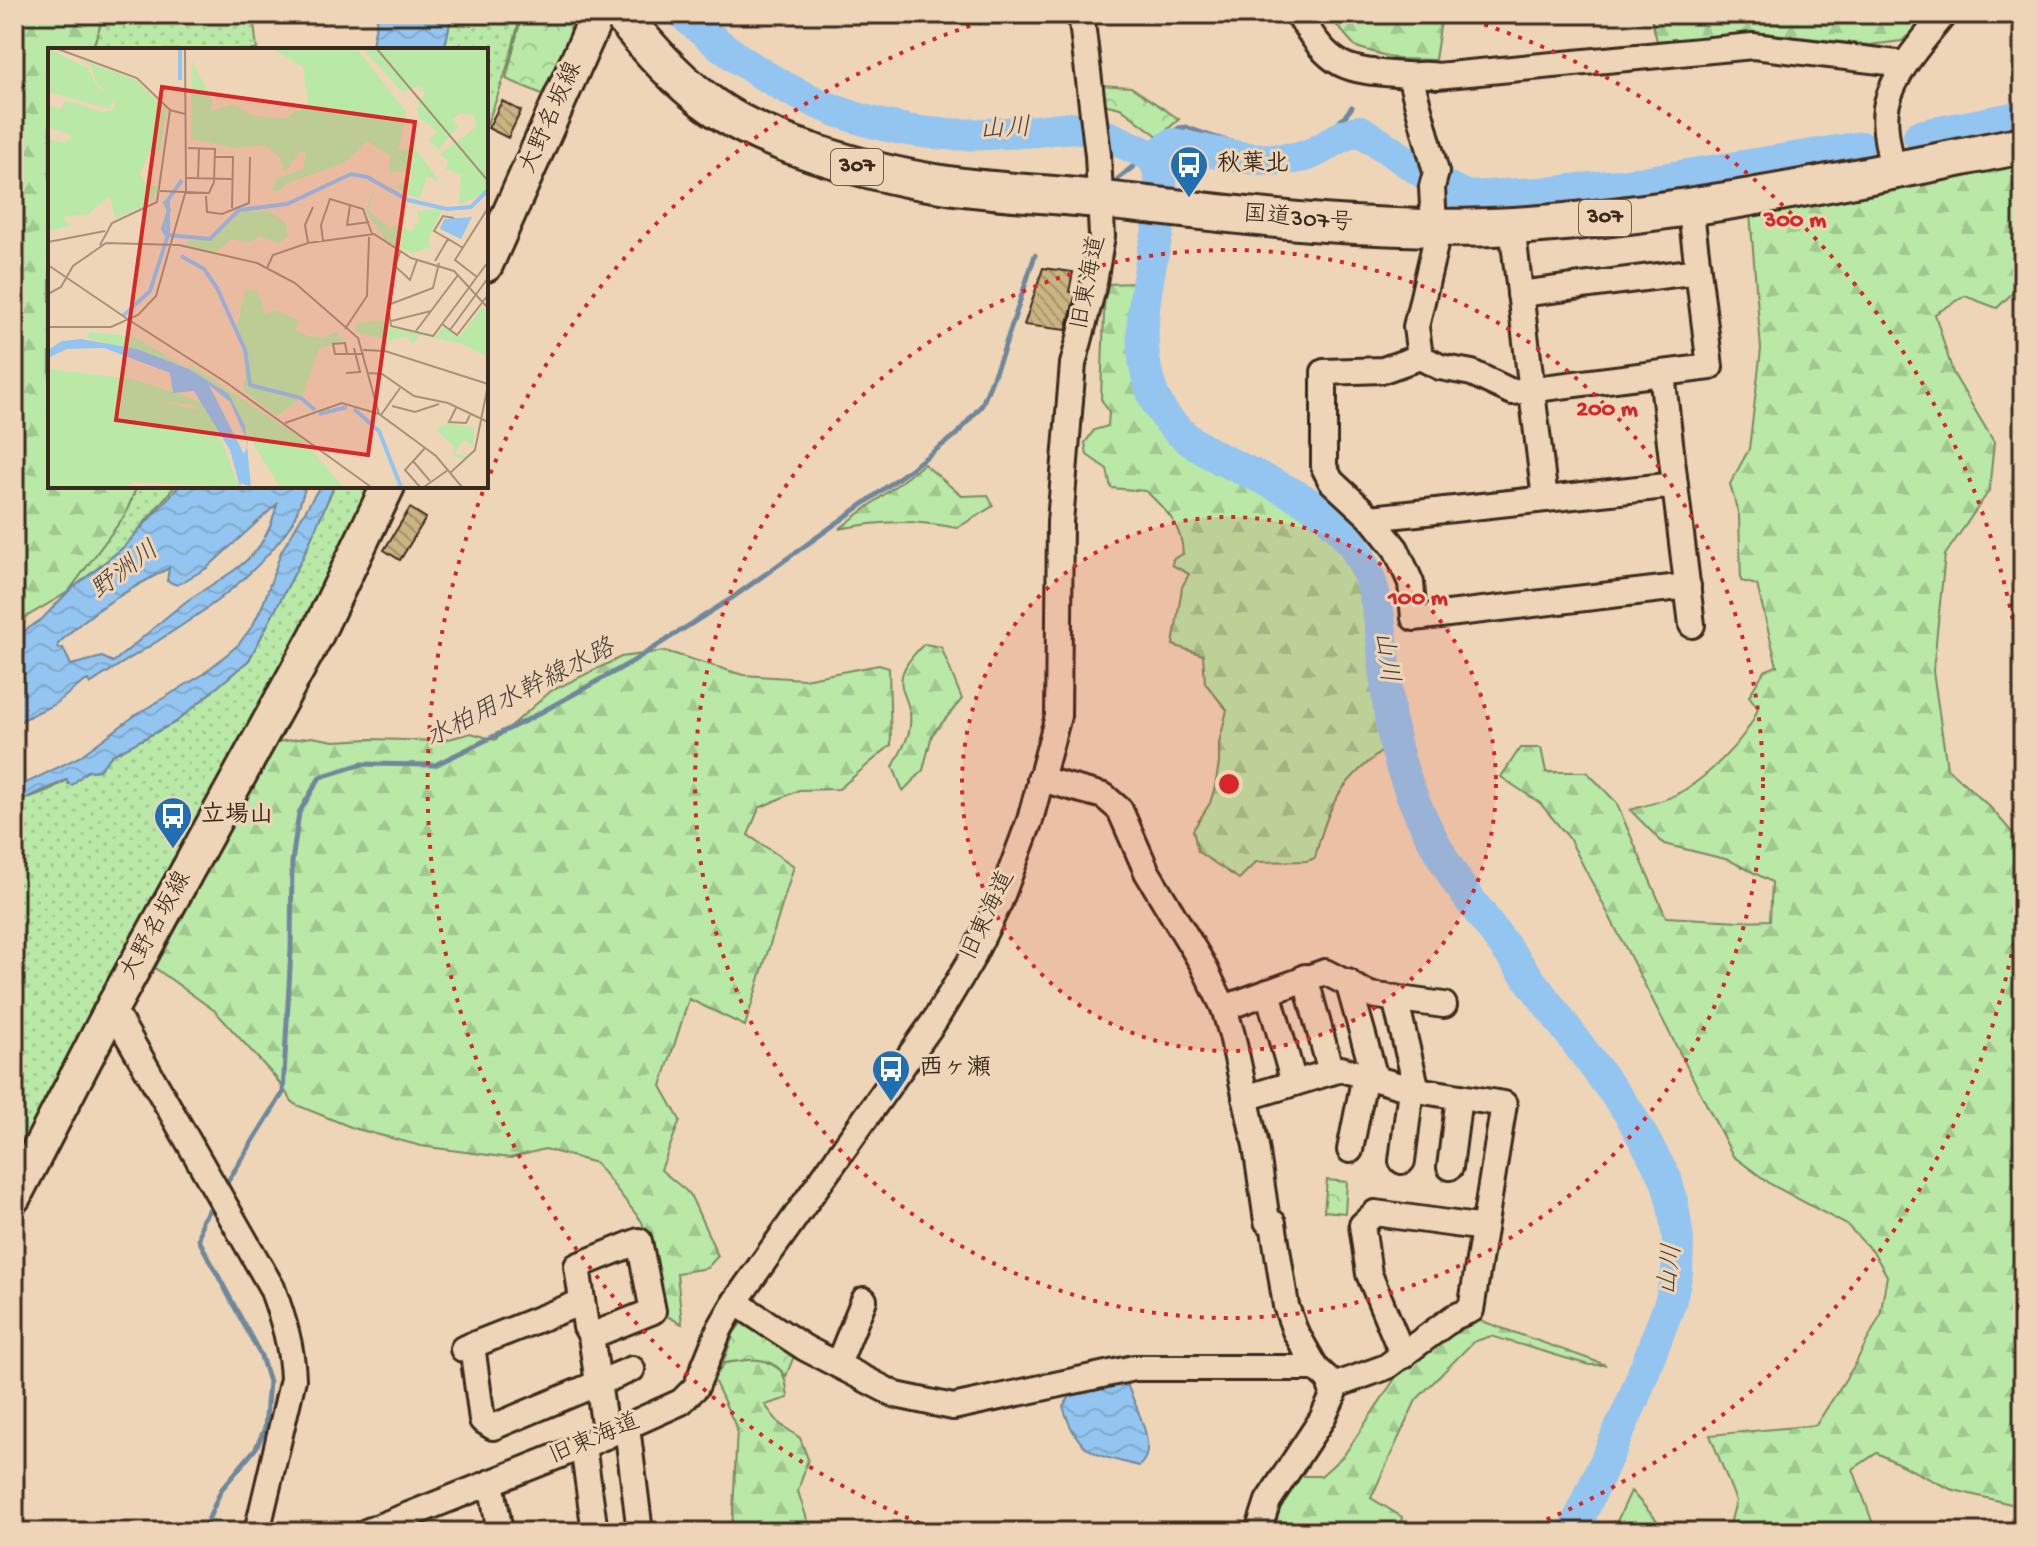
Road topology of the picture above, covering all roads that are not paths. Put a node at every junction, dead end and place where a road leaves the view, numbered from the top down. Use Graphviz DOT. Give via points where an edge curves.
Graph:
graph roads {
  1 [pos="598,14"];
  2 [pos="621,14"];
  3 [pos="1081,14"];
  4 [pos="1298,14"];
  5 [pos="1944,14"];
  6 [pos="1905,64"];
  7 [pos="1410,76"];
  8 [pos="2023,145"];
  9 [pos="1893,171"];
  10 [pos="1101,199"];
  11 [pos="1690,205"];
  12 [pos="1512,226"];
  13 [pos="1436,228"];
  14 [pos="488,261"];
  15 [pos="1698,271"];
  16 [pos="1520,294"];
  17 [pos="1420,357"];
  18 [pos="1662,374"];
  19 [pos="1532,390"];
  20 [pos="1675,485"];
  21 [pos="387,488"];
  22 [pos="1545,499"];
  23 [pos="1371,518"];
  24 [pos="1688,586"];
  25 [pos="1692,625"];
  26 [pos="1040,779"];
  27 [pos="1305,977"];
  28 [pos="1348,982"];
  29 [pos="1268,992"];
  30 [pos="1395,998"];
  31 [pos="1444,1005"];
  32 [pos="112,1008"];
  33 [pos="1224,1008"];
  34 [pos="1331,1072"];
  35 [pos="1370,1077"];
  36 [pos="1294,1083"];
  37 [pos="1414,1090"];
  38 [pos="1459,1097"];
  39 [pos="1245,1098"];
  40 [pos="1350,1150"];
  41 [pos="1402,1161"];
  42 [pos="1450,1167"];
  43 [pos="14,1197"];
  44 [pos="1484,1228"];
  45 [pos="864,1300"];
  46 [pos="582,1302"];
  47 [pos="735,1302"];
  48 [pos="591,1336"];
  49 [pos="1403,1356"];
  50 [pos="838,1364"];
  51 [pos="632,1369"];
  52 [pos="1324,1377"];
  53 [pos="598,1383"];
  54 [pos="616,1432"];
  55 [pos="583,1446"];
  56 [pos="491,1482"];
  57 [pos="257,1532"];
  58 [pos="366,1532"];
  59 [pos="500,1532"];
  60 [pos="595,1532"];
  61 [pos="640,1532"];
  62 [pos="1258,1532"];
  1 -- 14 [label="main road, 大野名坂線"];
  2 -- 10 [label="highway, 国道307号 / 307" via="663,65 714,108 777,141 864,170 938,184"];
  3 -- 10 [label="street, 旧東海道"];
  4 -- 7 [label="street" via="1329,58 1367,72"];
  5 -- 6 [label="street"];
  6 -- 7 [label="street" via="1753,46"];
  6 -- 9 [label="street" via="1887,104"];
  7 -- 13 [label="street" via="1434,180"];
  8 -- 9 [label="highway, 国道307号 / 307"];
  9 -- 11 [label="highway, 国道307号 / 307"];
  10 -- 13 [label="highway, 国道307号 / 307" via="1339,224"];
  10 -- 26 [label="street, 旧東海道" via="1102,236 1073,364 1060,522 1058,716"];
  11 -- 12 [label="highway, 国道307号 / 307"];
  11 -- 15 [label="street"];
  12 -- 13 [label="highway, 国道307号 / 307"];
  12 -- 16 [label="street"];
  13 -- 17 [label="street" via="1417,317"];
  15 -- 16 [label="street"];
  15 -- 18 [label="street" via="1710,367"];
  16 -- 19 [label="street"];
  17 -- 19 [label="street" via="1512,392"];
  17 -- 23 [label="street" via="1383,370 1324,372 1324,467 1331,481"];
  18 -- 19 [label="street"];
  18 -- 20 [label="street"];
  19 -- 22 [label="street"];
  20 -- 22 [label="street"];
  20 -- 24 [label="street"];
  21 -- 32 [label="main road, 大野名坂線" via="316,636"];
  22 -- 23 [label="street"];
  23 -- 24 [label="street" via="1396,549 1411,583 1414,618"];
  24 -- 25 [label="street"];
  26 -- 33 [label="street" via="1104,796 1120,810 1147,872"];
  26 -- 47 [label="street, 旧東海道" via="1014,863 971,960 935,1020"];
  27 -- 28 [label="street" via="1325,972"];
  27 -- 29 [label="street"];
  27 -- 34 [label="street"];
  28 -- 30 [label="street" via="1370,995"];
  28 -- 35 [label="street"];
  29 -- 33 [label="street"];
  29 -- 36 [label="street"];
  30 -- 31 [label="street"];
  30 -- 37 [label="street"];
  32 -- 43 [label="main road, 大野名坂線"];
  32 -- 57 [label="street" via="272,1288 283,1317 293,1362 292,1391"];
  33 -- 39 [label="street"];
  34 -- 35 [label="street" via="1341,1069"];
  34 -- 36 [label="street"];
  35 -- 37 [label="street"];
  35 -- 40 [label="street"];
  36 -- 39 [label="street"];
  37 -- 38 [label="street"];
  37 -- 41 [label="street"];
  38 -- 42 [label="street"];
  38 -- 44 [label="street" via="1504,1104"];
  39 -- 52 [label="street" via="1286,1306"];
  44 -- 49 [label="street" via="1471,1310"];
  44 -- 49 [label="street" via="1375,1213 1362,1225 1369,1274"];
  45 -- 50 [label="street"];
  46 -- 48 [label="street"];
  46 -- 48 [label="street" via="577,1266 639,1241 653,1311"];
  46 -- 53 [label="street" via="467,1347 482,1420 493,1427"];
  47 -- 50 [label="street"];
  47 -- 54 [label="street, 旧東海道" via="696,1387 681,1402"];
  48 -- 53 [label="street"];
  49 -- 52 [label="street" via="1386,1367"];
  50 -- 52 [label="street" via="896,1395 953,1407 1134,1368 1293,1366"];
  51 -- 53 [label="street"];
  52 -- 62 [label="street" via="1333,1396 1328,1408 1268,1501"];
  53 -- 54 [label="street"];
  54 -- 55 [label="street, 旧東海道"];
  54 -- 61 [label="street"];
  55 -- 56 [label="street, 旧東海道"];
  55 -- 60 [label="street"];
  56 -- 58 [label="street, 旧東海道"];
  56 -- 59 [label="street"];
}
